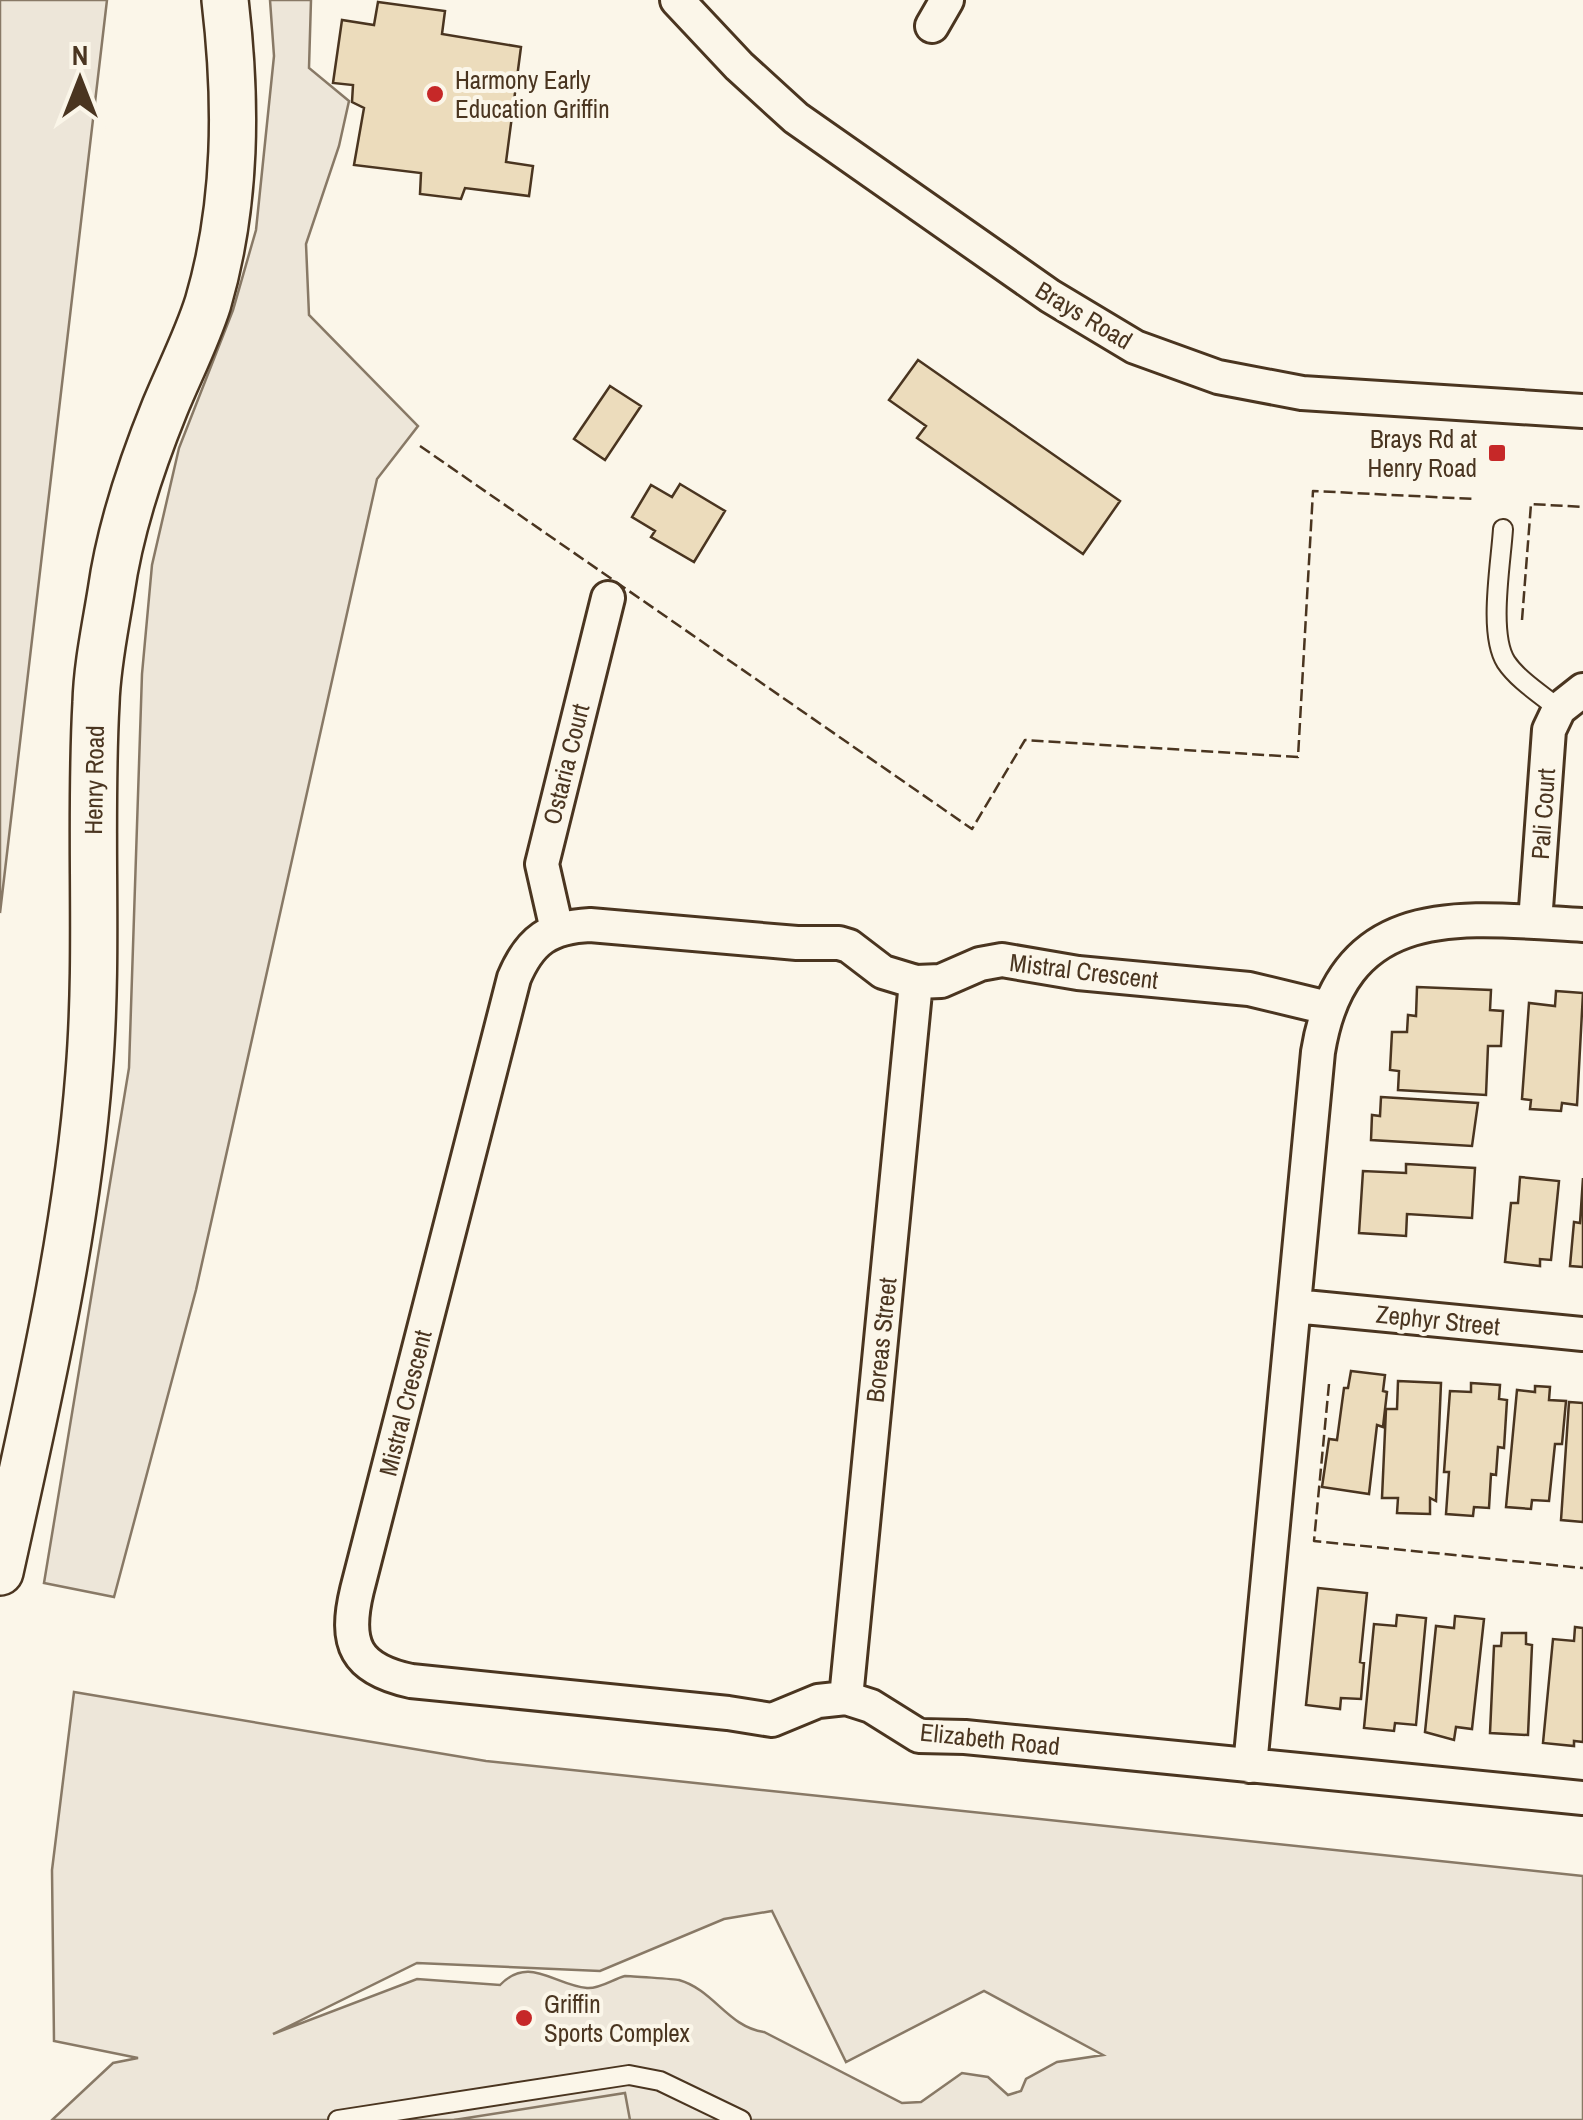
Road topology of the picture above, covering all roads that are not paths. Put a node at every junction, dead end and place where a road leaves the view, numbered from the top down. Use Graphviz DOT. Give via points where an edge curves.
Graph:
graph roads {
  1 [pos="225,0"];
  2 [pos="677,0"];
  3 [pos="1583,411"];
  4 [pos="1502,529"];
  5 [pos="608,598"];
  6 [pos="1571,700"];
  7 [pos="1535,922"];
  8 [pos="1583,925"];
  9 [pos="557,930"];
  10 [pos="916,982"];
  11 [pos="1328,1008"];
  12 [pos="1294,1306"];
  13 [pos="1583,1334"];
  14 [pos="0,1572"];
  15 [pos="846,1698"];
  16 [pos="1250,1766"];
  17 [pos="1583,1798"];
  18 [pos="338,2120"];
  19 [pos="741,2120"];
  1 -- 14 [label="main road, Henry Road" via="234,91 228,206 206,307 142,463 112,584 96,698 89,1078 62,1268"];
  2 -- 3 [label="street, Brays Road" via="796,118 1134,347 1218,377 1302,393"];
  4 -- 6 [label="lane, Pali Court" via="1500,648 1510,668"];
  5 -- 9 [label="street, Ostaria Court" via="542,864"];
  6 -- 7 [label="street, Pali Court" via="1547,746"];
  7 -- 8 [label="street"];
  7 -- 11 [label="street" via="1460,919 1401,932 1348,970"];
  9 -- 10 [label="street" via="590,924 839,943 883,972"];
  9 -- 15 [label="street, Mistral Crescent" via="529,948 514,978 353,1608 359,1656 382,1674 411,1681 763,1721"];
  10 -- 11 [label="street, Mistral Crescent" via="1002,960 1249,989"];
  10 -- 15 [label="street, Boreas Street"];
  11 -- 12 [label="street"];
  12 -- 13 [label="street, Zephyr Street"];
  12 -- 16 [label="street"];
  15 -- 16 [label="street, Elizabeth Road" via="919,1736"];
  16 -- 17 [label="street, Elizabeth Road"];
  18 -- 19 [label="lane" via="630,2075 660,2081"];
}
